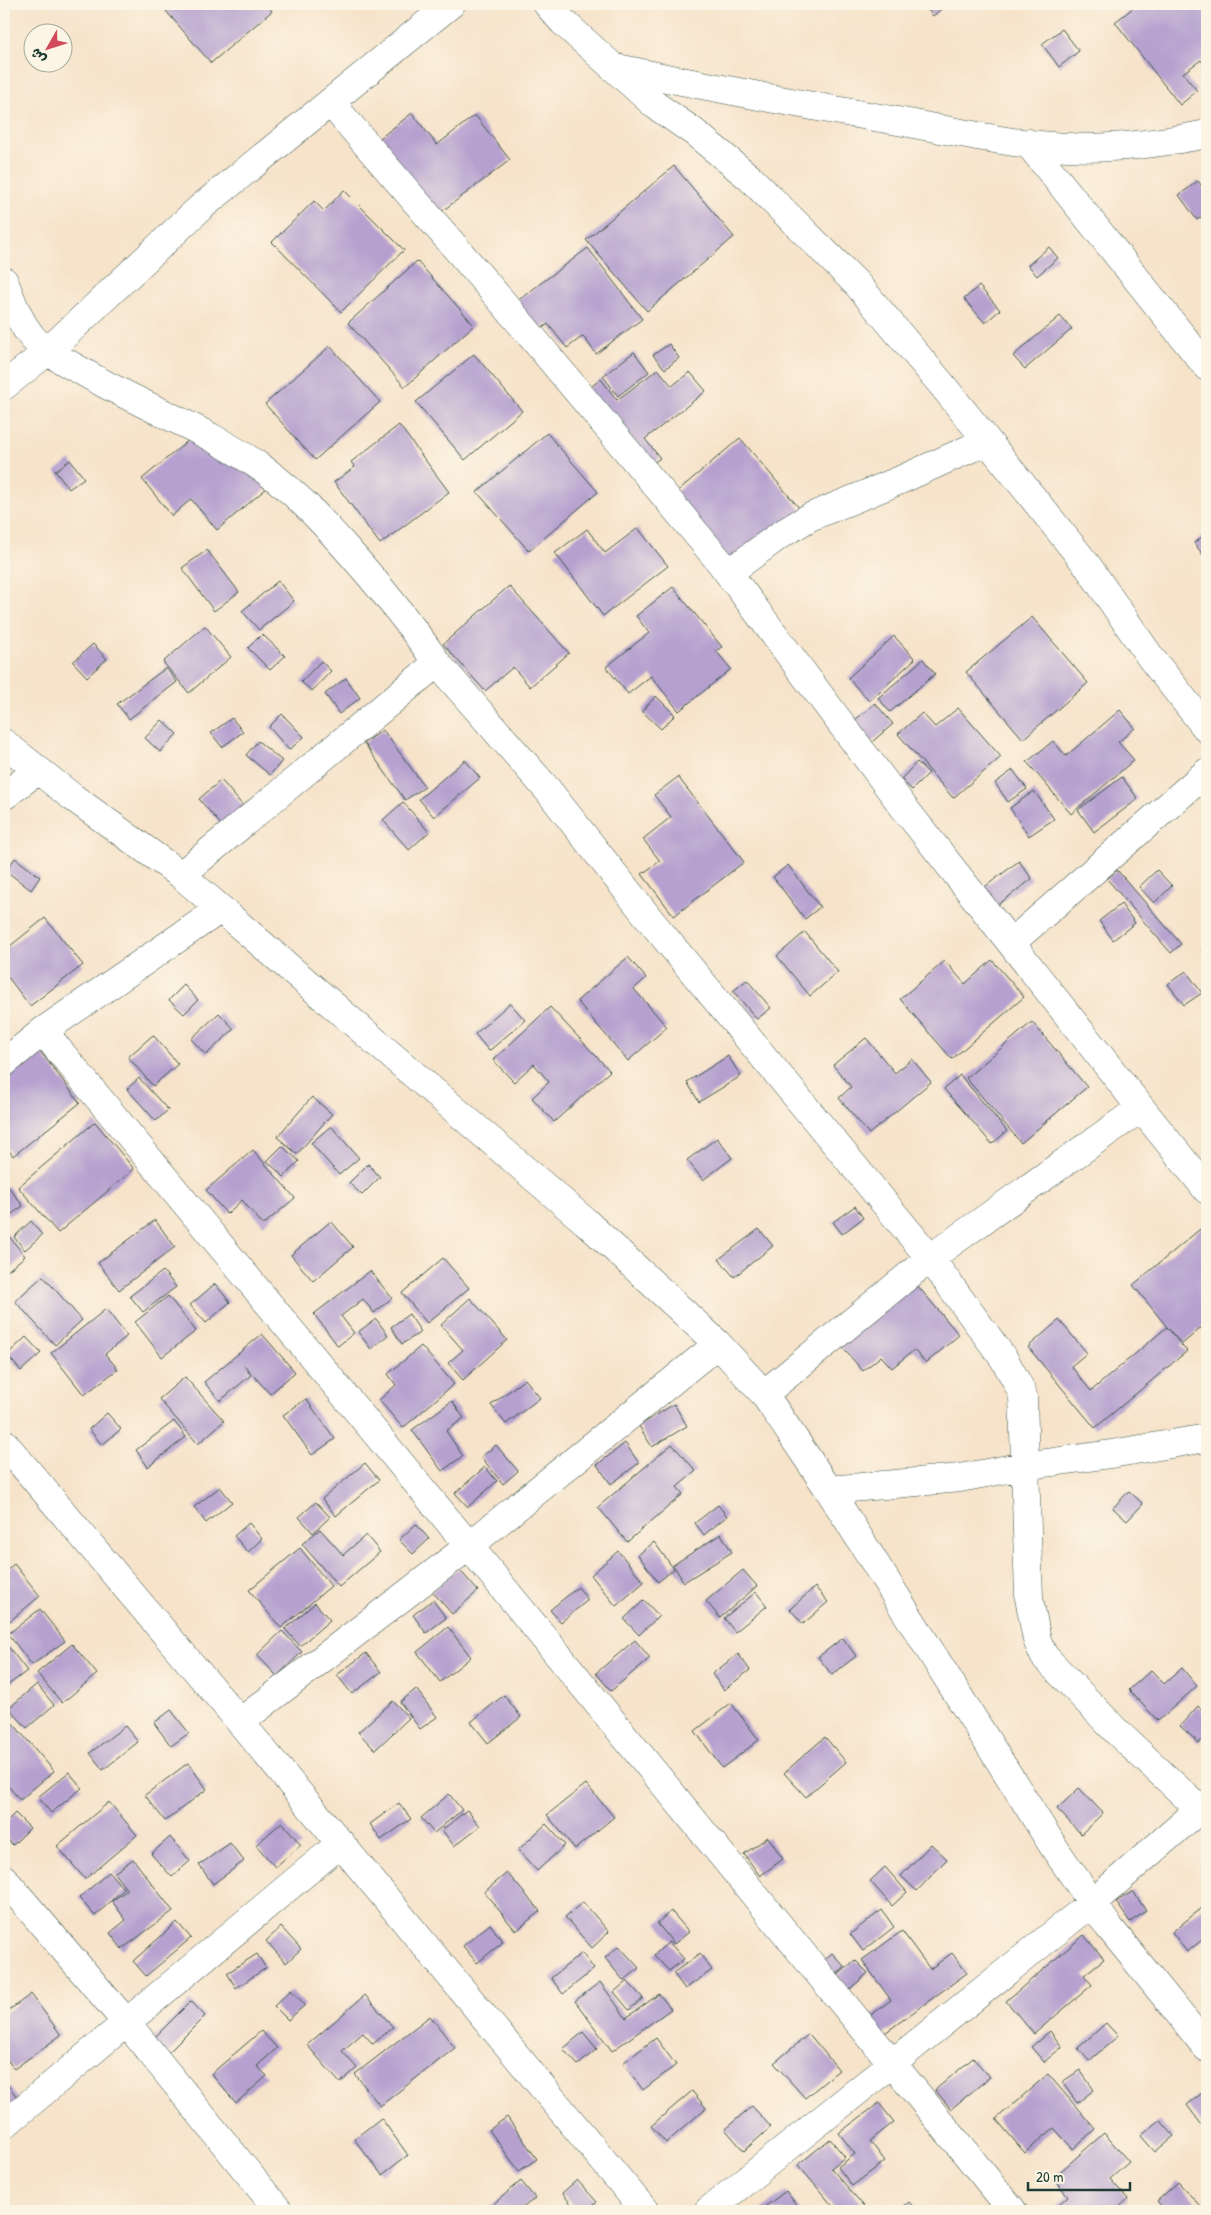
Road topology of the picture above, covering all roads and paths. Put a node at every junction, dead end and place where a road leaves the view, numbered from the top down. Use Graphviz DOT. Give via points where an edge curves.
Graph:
graph roads {
  1 [pos="451,4"];
  2 [pos="547,4"];
  3 [pos="612,67"];
  4 [pos="330,102"];
  5 [pos="1207,134"];
  6 [pos="1028,143"];
  7 [pos="4,281"];
  8 [pos="48,351"];
  9 [pos="1207,367"];
  10 [pos="4,386"];
  11 [pos="987,440"];
  12 [pos="728,573"];
  13 [pos="437,663"];
  14 [pos="1207,729"];
  15 [pos="4,743"];
  16 [pos="38,770"];
  17 [pos="1207,772"];
  18 [pos="4,796"];
  19 [pos="180,875"];
  20 [pos="219,910"];
  21 [pos="1012,942"];
  22 [pos="43,1031"];
  23 [pos="4,1063"];
  24 [pos="1141,1108"];
  25 [pos="1207,1190"];
  26 [pos="930,1258"];
  27 [pos="718,1344"];
  28 [pos="764,1394"];
  29 [pos="1207,1438"];
  30 [pos="4,1443"];
  31 [pos="1024,1466"];
  32 [pos="830,1490"];
  33 [pos="469,1546"];
  34 [pos="240,1722"];
  35 [pos="1204,1812"];
  36 [pos="341,1843"];
  37 [pos="4,1879"];
  38 [pos="1092,1903"];
  39 [pos="126,2022"];
  40 [pos="1207,2048"];
  41 [pos="892,2062"];
  42 [pos="4,2125"];
  43 [pos="279,2211"];
  44 [pos="645,2211"];
  45 [pos="708,2211"];
  46 [pos="1013,2211"];
  1 -- 4 [label="street"];
  2 -- 3 [label="street"];
  3 -- 6 [label="street" via="791,103"];
  3 -- 11 [label="street" via="654,105 694,132 764,191 857,284"];
  4 -- 8 [label="street" via="200,208"];
  4 -- 12 [label="street" via="511,312"];
  5 -- 6 [label="street" via="1113,147"];
  6 -- 9 [label="street"];
  7 -- 8 [label="street" via="22,324"];
  8 -- 10 [label="street"];
  8 -- 13 [label="street" via="96,379 190,424 267,472 302,502 345,548 405,616"];
  11 -- 12 [label="street" via="810,518 780,535"];
  11 -- 14 [label="street" via="1087,565 1151,658"];
  12 -- 21 [label="street" via="905,809"];
  13 -- 19 [label="street"];
  13 -- 26 [label="street" via="547,789 651,921"];
  15 -- 16 [label="street"];
  16 -- 18 [label="street"];
  16 -- 19 [label="street"];
  17 -- 21 [label="street"];
  19 -- 20 [label="street"];
  20 -- 22 [label="street"];
  20 -- 27 [label="street" via="586,1222"];
  21 -- 24 [label="street"];
  22 -- 23 [label="street"];
  22 -- 33 [label="street"];
  24 -- 25 [label="street"];
  24 -- 26 [label="street"];
  26 -- 28 [label="street"];
  26 -- 31 [label="street" via="1004,1359 1018,1384 1024,1410"];
  27 -- 28 [label="street"];
  27 -- 33 [label="street"];
  28 -- 32 [label="street"];
  29 -- 31 [label="street"];
  30 -- 34 [label="street"];
  31 -- 32 [label="street" via="960,1478"];
  31 -- 35 [label="street" via="1029,1598 1044,1656 1117,1732"];
  32 -- 38 [label="street"];
  33 -- 34 [label="street"];
  33 -- 41 [label="street"];
  34 -- 36 [label="street"];
  35 -- 38 [label="street"];
  36 -- 39 [label="street"];
  36 -- 44 [label="street"];
  37 -- 39 [label="street"];
  38 -- 40 [label="street"];
  38 -- 41 [label="street"];
  39 -- 42 [label="street"];
  39 -- 43 [label="street"];
  41 -- 45 [label="street"];
  41 -- 46 [label="street"];
}
